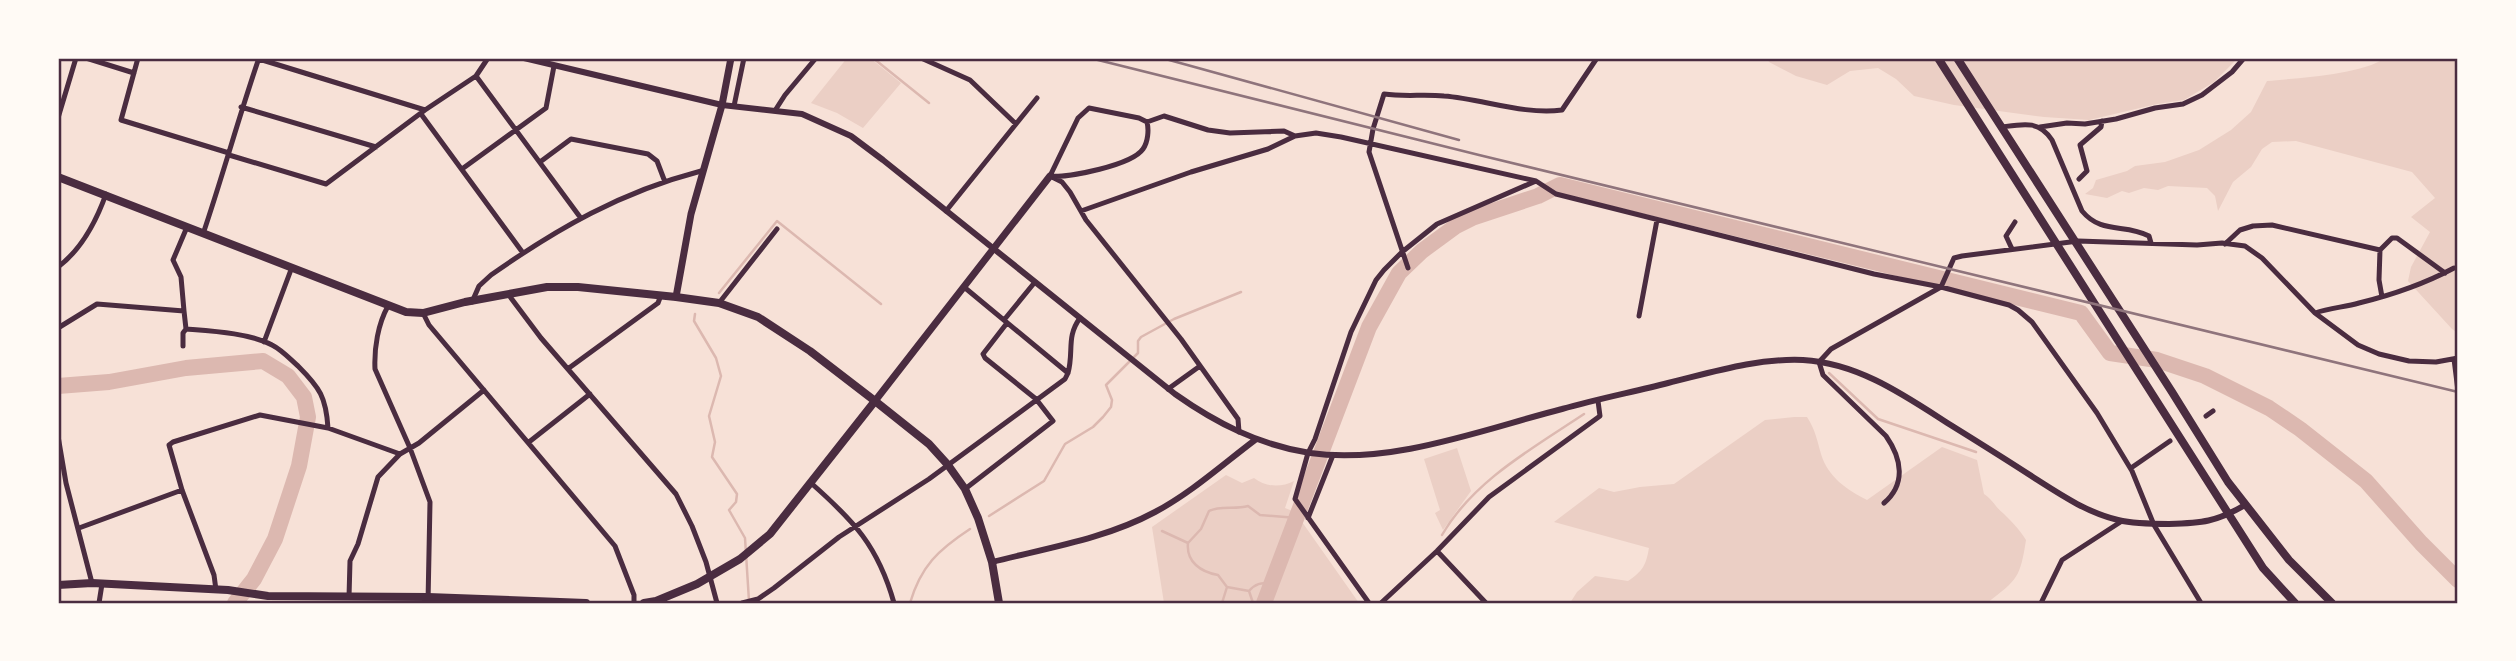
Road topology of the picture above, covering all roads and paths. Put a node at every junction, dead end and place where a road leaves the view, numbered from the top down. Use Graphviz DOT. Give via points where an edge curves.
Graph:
graph roads {
  1 [pos="76,58"];
  2 [pos="86,58"];
  3 [pos="138,58"];
  4 [pos="259,58"];
  5 [pos="488,58"];
  6 [pos="524,58"];
  7 [pos="731,58"];
  8 [pos="744,58"];
  9 [pos="816,58"];
  10 [pos="921,58"];
  11 [pos="1597,58"];
  12 [pos="1938,58"];
  13 [pos="1958,58"];
  14 [pos="2244,58"];
  15 [pos="554,66"];
  16 [pos="134,73"];
  17 [pos="476,76"];
  18 [pos="1037,98"];
  19 [pos="60,104"];
  20 [pos="722,105"];
  21 [pos="734,106"];
  22 [pos="241,107"];
  23 [pos="776,109"];
  24 [pos="423,112"];
  25 [pos="58,118"];
  26 [pos="2102,121"];
  27 [pos="1147,122"];
  28 [pos="1016,124"];
  29 [pos="2040,127"];
  30 [pos="2002,128"];
  31 [pos="516,130"];
  32 [pos="1295,136"];
  33 [pos="1371,145"];
  34 [pos="376,147"];
  35 [pos="229,154"];
  36 [pos="540,162"];
  37 [pos="462,169"];
  38 [pos="701,171"];
  39 [pos="1050,176"];
  40 [pos="58,177"];
  41 [pos="2079,179"];
  42 [pos="666,182"];
  43 [pos="1539,183"];
  44 [pos="106,194"];
  45 [pos="946,211"];
  46 [pos="1081,211"];
  47 [pos="580,218"];
  48 [pos="1657,220"];
  49 [pos="2015,222"];
  50 [pos="187,227"];
  51 [pos="777,229"];
  52 [pos="202,234"];
  53 [pos="2151,243"];
  54 [pos="2225,244"];
  55 [pos="994,248"];
  56 [pos="2012,249"];
  57 [pos="2380,250"];
  58 [pos="1402,252"];
  59 [pos="523,253"];
  60 [pos="58,257"];
  61 [pos="60,265"];
  62 [pos="292,267"];
  63 [pos="1408,268"];
  64 [pos="2454,268"];
  65 [pos="2445,273"];
  66 [pos="1035,282"];
  67 [pos="1944,282"];
  68 [pos="964,287"];
  69 [pos="508,293"];
  70 [pos="661,295"];
  71 [pos="676,297"];
  72 [pos="2382,297"];
  73 [pos="472,302"];
  74 [pos="719,303"];
  75 [pos="388,306"];
  76 [pos="184,311"];
  77 [pos="423,313"];
  78 [pos="2315,313"];
  79 [pos="1639,316"];
  80 [pos="1080,318"];
  81 [pos="1005,322"];
  82 [pos="58,328"];
  83 [pos="186,328"];
  84 [pos="264,342"];
  85 [pos="183,346"];
  86 [pos="2456,358"];
  87 [pos="1819,362"];
  88 [pos="1200,366"];
  89 [pos="569,368"];
  90 [pos="1068,373"];
  91 [pos="1168,389"];
  92 [pos="484,390"];
  93 [pos="2458,391"];
  94 [pos="590,394"];
  95 [pos="1036,399"];
  96 [pos="875,401"];
  97 [pos="1598,401"];
  98 [pos="2213,411"];
  99 [pos="2206,416"];
  100 [pos="326,428"];
  101 [pos="1240,433"];
  102 [pos="58,436"];
  103 [pos="1255,440"];
  104 [pos="2170,441"];
  105 [pos="529,442"];
  106 [pos="410,448"];
  107 [pos="1308,453"];
  108 [pos="400,454"];
  109 [pos="1331,455"];
  110 [pos="948,465"];
  111 [pos="2131,468"];
  112 [pos="66,483"];
  113 [pos="811,483"];
  114 [pos="58,485"];
  115 [pos="965,489"];
  116 [pos="182,491"];
  117 [pos="1884,503"];
  118 [pos="2245,505"];
  119 [pos="2228,515"];
  120 [pos="1307,516"];
  121 [pos="2122,521"];
  122 [pos="2154,525"];
  123 [pos="856,526"];
  124 [pos="79,528"];
  125 [pos="1437,551"];
  126 [pos="992,562"];
  127 [pos="710,577"];
  128 [pos="97,584"];
  129 [pos="58,585"];
  130 [pos="216,590"];
  131 [pos="349,597"];
  132 [pos="264,598"];
  133 [pos="428,600"];
  134 [pos="99,603"];
  135 [pos="586,603"];
  136 [pos="634,603"];
  137 [pos="644,603"];
  138 [pos="717,603"];
  139 [pos="742,603"];
  140 [pos="894,603"];
  141 [pos="999,603"];
  142 [pos="1369,603"];
  143 [pos="1381,603"];
  144 [pos="1486,603"];
  145 [pos="2040,603"];
  146 [pos="2201,603"];
  147 [pos="2295,603"];
  148 [pos="2332,603"];
  1 -- 19 [label="street"];
  2 -- 16 [label="street"];
  3 -- 16 [label="street"];
  4 -- 22 [label="street"];
  4 -- 24 [label="street"];
  5 -- 17 [label="street"];
  6 -- 15 [label="street"];
  7 -- 20 [label="main road"];
  8 -- 21 [label="street"];
  9 -- 23 [label="street"];
  10 -- 28 [label="street" via="970,80"];
  11 -- 33 [label="street" via="1562,110 1545,112 1446,96 1384,94"];
  12 -- 119 [label="main road"];
  13 -- 30 [label="main road"];
  14 -- 26 [label="street" via="2202,95 2183,104"];
  15 -- 20 [label="street"];
  15 -- 31 [label="street" via="546,108"];
  16 -- 35 [label="street" via="121,120"];
  17 -- 24 [label="street"];
  17 -- 31 [label="street"];
  18 -- 28 [label="street"];
  19 -- 25 [label="street"];
  20 -- 21 [label="street"];
  20 -- 38 [label="main road"];
  21 -- 23 [label="street"];
  22 -- 34 [label="street"];
  22 -- 35 [label="street"];
  23 -- 45 [label="street" via="802,114 850,136"];
  24 -- 34 [label="street"];
  24 -- 37 [label="street"];
  26 -- 29 [label="street"];
  26 -- 41 [label="street" via="2080,145 2087,171"];
  27 -- 32 [label="street" via="1164,116 1208,130 1284,131"];
  27 -- 39 [label="street" via="1145,147 1134,156 1076,176"];
  27 -- 39 [label="street" via="1089,108 1083,111"];
  28 -- 45 [label="street"];
  29 -- 30 [label="street"];
  29 -- 53 [label="street" via="2052,140 2090,221 2142,233"];
  30 -- 118 [label="main road"];
  31 -- 36 [label="street"];
  31 -- 37 [label="street"];
  32 -- 33 [label="street" via="1316,133"];
  32 -- 46 [label="street"];
  33 -- 43 [label="street"];
  33 -- 58 [label="street" via="1369,152"];
  34 -- 35 [label="street" via="322,184"];
  35 -- 52 [label="street"];
  36 -- 42 [label="street" via="571,139 648,154 657,161"];
  36 -- 47 [label="street"];
  37 -- 59 [label="street"];
  38 -- 42 [label="street"];
  38 -- 71 [label="main road"];
  39 -- 46 [label="street" via="1062,182"];
  39 -- 55 [label="main road"];
  40 -- 44 [label="main road"];
  42 -- 47 [label="street"];
  43 -- 48 [label="street" via="1556,194"];
  43 -- 58 [label="street" via="1437,224"];
  44 -- 50 [label="main road"];
  44 -- 61 [label="street" via="84,240"];
  45 -- 55 [label="street"];
  46 -- 88 [label="street"];
  47 -- 59 [label="street"];
  48 -- 67 [label="street" via="1874,274"];
  48 -- 79 [label="street"];
  49 -- 56 [label="street" via="2006,236"];
  50 -- 52 [label="main road"];
  50 -- 76 [label="street" via="173,260 181,277"];
  51 -- 74 [label="street"];
  52 -- 62 [label="main road"];
  53 -- 54 [label="street"];
  53 -- 56 [label="street" via="2078,241"];
  54 -- 57 [label="street" via="2240,230 2272,225"];
  54 -- 78 [label="street" via="2245,246 2262,258"];
  55 -- 66 [label="street"];
  55 -- 68 [label="main road"];
  56 -- 67 [label="street" via="1954,258"];
  57 -- 65 [label="street" via="2397,238"];
  57 -- 72 [label="street"];
  58 -- 63 [label="street"];
  58 -- 107 [label="street" via="1376,280 1356,322"];
  59 -- 73 [label="street" via="479,286"];
  60 -- 61 [label="street"];
  62 -- 75 [label="main road"];
  62 -- 84 [label="street"];
  64 -- 65 [label="street"];
  65 -- 72 [label="street"];
  66 -- 80 [label="street"];
  66 -- 81 [label="street"];
  67 -- 87 [label="street" via="1831,349"];
  67 -- 111 [label="street" via="2025,315"];
  68 -- 81 [label="street"];
  68 -- 96 [label="main road"];
  69 -- 70 [label="main road" via="578,287"];
  69 -- 73 [label="main road"];
  69 -- 89 [label="street"];
  70 -- 71 [label="main road"];
  70 -- 89 [label="street" via="658,303"];
  71 -- 74 [label="main road"];
  72 -- 78 [label="street"];
  73 -- 77 [label="main road"];
  74 -- 96 [label="main road" via="758,317"];
  75 -- 77 [label="main road"];
  75 -- 106 [label="street" via="382,316 375,369"];
  76 -- 82 [label="street" via="97,304"];
  76 -- 83 [label="street"];
  77 -- 92 [label="street"];
  78 -- 86 [label="street" via="2358,345 2379,354 2409,361"];
  80 -- 90 [label="street" via="1070,337"];
  80 -- 91 [label="street"];
  81 -- 90 [label="street"];
  81 -- 95 [label="street" via="983,354"];
  83 -- 84 [label="street"];
  83 -- 85 [label="street"];
  84 -- 100 [label="street" via="279,349 316,384 325,402"];
  86 -- 93 [label="street"];
  87 -- 97 [label="street" via="1749,364"];
  87 -- 117 [label="street" via="1823,375 1894,447 1899,478 1896,493"];
  87 -- 121 [label="street" via="1868,376 1903,394 2064,496"];
  88 -- 91 [label="street"];
  88 -- 101 [label="street" via="1238,419"];
  89 -- 94 [label="street"];
  90 -- 95 [label="street"];
  91 -- 101 [label="street"];
  92 -- 105 [label="street"];
  92 -- 106 [label="street"];
  94 -- 105 [label="street"];
  94 -- 127 [label="street" via="676,495"];
  95 -- 110 [label="street"];
  95 -- 115 [label="street" via="1053,421"];
  96 -- 110 [label="main road"];
  96 -- 113 [label="main road"];
  97 -- 109 [label="street" via="1438,442 1383,453"];
  97 -- 125 [label="street" via="1600,416 1489,497"];
  98 -- 99 [label="street"];
  100 -- 108 [label="street"];
  100 -- 116 [label="street" via="252,416 173,442 169,445"];
  101 -- 103 [label="street"];
  102 -- 112 [label="street"];
  103 -- 107 [label="street"];
  103 -- 126 [label="street" via="1141,519"];
  104 -- 111 [label="street"];
  105 -- 136 [label="street" via="615,546"];
  106 -- 108 [label="street"];
  106 -- 133 [label="street" via="430,502"];
  107 -- 109 [label="street"];
  107 -- 120 [label="street" via="1295,499"];
  108 -- 131 [label="street" via="375,483 350,561"];
  109 -- 120 [label="street"];
  110 -- 115 [label="main road"];
  110 -- 123 [label="street"];
  111 -- 122 [label="street"];
  112 -- 114 [label="street"];
  112 -- 124 [label="street"];
  113 -- 123 [label="street"];
  113 -- 127 [label="main road" via="771,534"];
  115 -- 126 [label="main road"];
  116 -- 124 [label="street"];
  116 -- 130 [label="street"];
  118 -- 119 [label="street"];
  118 -- 148 [label="main road" via="2289,560"];
  119 -- 122 [label="street" via="2212,522"];
  119 -- 147 [label="main road" via="2263,568"];
  120 -- 142 [label="street"];
  121 -- 122 [label="street"];
  121 -- 145 [label="street" via="2062,560"];
  122 -- 146 [label="street"];
  123 -- 139 [label="street" via="774,589"];
  123 -- 140 [label="street" via="876,554"];
  124 -- 128 [label="street"];
  125 -- 143 [label="street"];
  125 -- 144 [label="street"];
  126 -- 141 [label="main road"];
  127 -- 137 [label="main road"];
  127 -- 138 [label="street"];
  128 -- 129 [label="main road"];
  128 -- 130 [label="main road"];
  128 -- 134 [label="street"];
  130 -- 132 [label="main road"];
  131 -- 132 [label="main road"];
  131 -- 133 [label="main road"];
  133 -- 135 [label="main road"];
}
